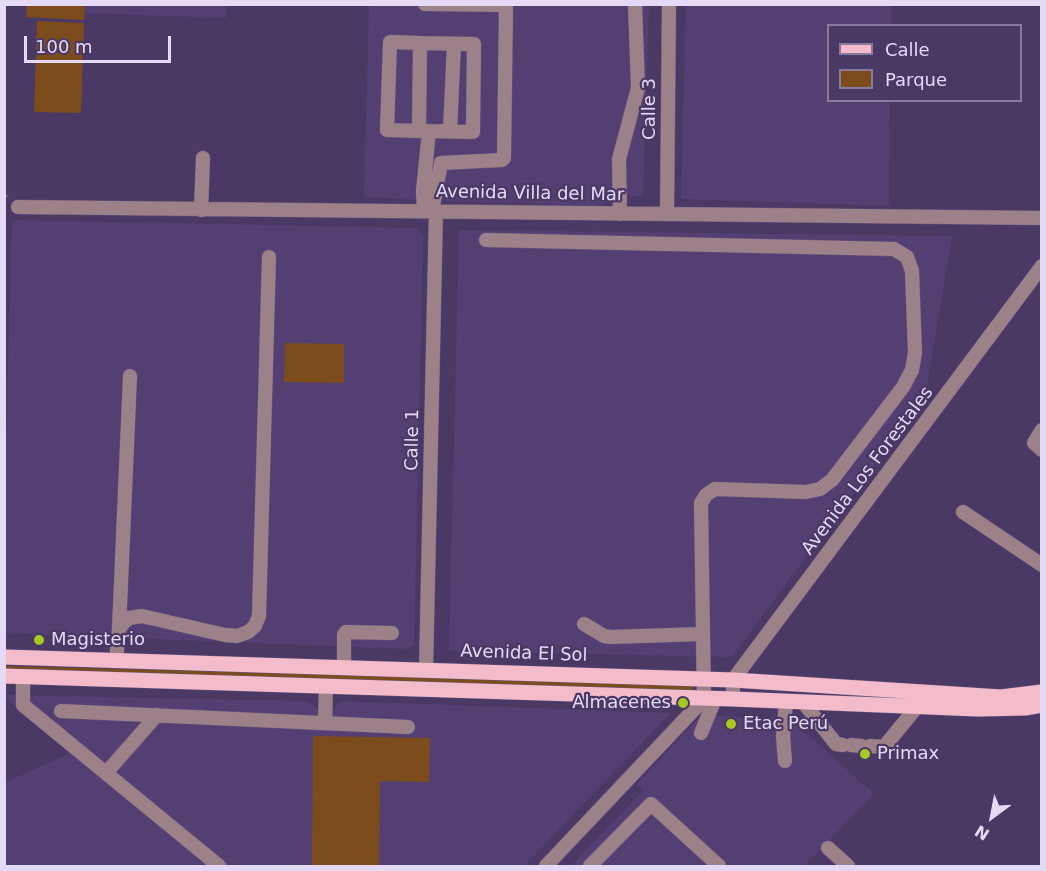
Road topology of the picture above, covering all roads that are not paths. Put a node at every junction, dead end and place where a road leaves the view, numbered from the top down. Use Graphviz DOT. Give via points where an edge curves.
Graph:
graph roads {
  1 [pos="425,4"];
  2 [pos="635,4"];
  3 [pos="669,4"];
  4 [pos="420,43"];
  5 [pos="454,44"];
  6 [pos="424,131"];
  7 [pos="450,131"];
  8 [pos="203,158"];
  9 [pos="18,207"];
  10 [pos="201,210"];
  11 [pos="431,211"];
  12 [pos="620,214"];
  13 [pos="667,214"];
  14 [pos="1041,218"];
  15 [pos="486,240"];
  16 [pos="269,257"];
  17 [pos="1041,266"];
  18 [pos="130,376"];
  19 [pos="1041,430"];
  20 [pos="1041,450"];
  21 [pos="963,512"];
  22 [pos="1041,565"];
  23 [pos="584,624"];
  24 [pos="119,629"];
  25 [pos="392,633"];
  26 [pos="702,634"];
  27 [pos="4,657"];
  28 [pos="116,661"];
  29 [pos="344,667"];
  30 [pos="426,670"];
  31 [pos="4,676"];
  32 [pos="23,677"];
  33 [pos="703,680"];
  34 [pos="734,680"];
  35 [pos="326,686"];
  36 [pos="1041,692"];
  37 [pos="709,699"];
  38 [pos="732,699"];
  39 [pos="786,702"];
  40 [pos="803,702"];
  41 [pos="1041,705"];
  42 [pos="916,708"];
  43 [pos="61,711"];
  44 [pos="157,716"];
  45 [pos="325,723"];
  46 [pos="408,727"];
  47 [pos="701,733"];
  48 [pos="784,761"];
  49 [pos="106,773"];
  50 [pos="828,849"];
  51 [pos="219,867"];
  52 [pos="546,867"];
  53 [pos="590,867"];
  54 [pos="719,867"];
  55 [pos="848,867"];
  1 -- 11 [label="street" via="504,4 506,8 504,158 441,163"];
  2 -- 12 [label="street" via="638,88 619,159"];
  3 -- 13 [label="street, Calle 3"];
  4 -- 5 [label="street"];
  4 -- 6 [label="street"];
  4 -- 6 [label="street" via="390,42 387,129"];
  5 -- 7 [label="street"];
  5 -- 7 [label="street" via="474,44 473,132"];
  6 -- 7 [label="street"];
  6 -- 11 [label="street" via="423,191"];
  8 -- 10 [label="street"];
  9 -- 10 [label="street, Avenida Villa del Mar"];
  10 -- 11 [label="street, Avenida Villa del Mar"];
  11 -- 12 [label="street, Avenida Villa del Mar"];
  11 -- 30 [label="street, Calle 1"];
  12 -- 13 [label="street, Avenida Villa del Mar"];
  13 -- 14 [label="street, Avenida Villa del Mar"];
  15 -- 26 [label="street" via="894,249 907,257 912,271 912,370 832,480 820,489 806,492 715,489 701,503"];
  16 -- 24 [label="street" via="260,616 255,626 237,636 142,616 129,618"];
  17 -- 34 [label="street, Avenida Los Forestales"];
  18 -- 24 [label="street"];
  19 -- 20 [label="street" via="1034,443"];
  21 -- 22 [label="street"];
  23 -- 26 [label="street" via="611,638"];
  24 -- 28 [label="street"];
  25 -- 29 [label="street" via="346,632"];
  26 -- 33 [label="street"];
  27 -- 28 [label="main road, Avenida El Sol"];
  28 -- 29 [label="main road, Avenida El Sol"];
  29 -- 30 [label="main road, Avenida El Sol"];
  30 -- 33 [label="main road, Avenida El Sol"];
  31 -- 32 [label="main road"];
  32 -- 35 [label="main road"];
  32 -- 49 [label="street" via="23,705"];
  33 -- 34 [label="main road, Avenida El Sol"];
  33 -- 37 [label="street"];
  34 -- 36 [label="main road, Avenida El Sol" via="1001,697"];
  34 -- 37 [label="street"];
  34 -- 38 [label="street"];
  35 -- 37 [label="main road"];
  35 -- 45 [label="street"];
  37 -- 38 [label="main road"];
  37 -- 47 [label="street"];
  37 -- 52 [label="street"];
  38 -- 39 [label="main road"];
  39 -- 40 [label="main road"];
  39 -- 48 [label="street"];
  40 -- 42 [label="main road"];
  40 -- 42 [label="street" via="836,744 856,746 884,747"];
  41 -- 42 [label="main road" via="995,710"];
  43 -- 44 [label="street"];
  44 -- 45 [label="street"];
  44 -- 49 [label="street"];
  45 -- 46 [label="street"];
  49 -- 51 [label="street"];
  50 -- 55 [label="street"];
  53 -- 54 [label="street" via="651,804"];
}
